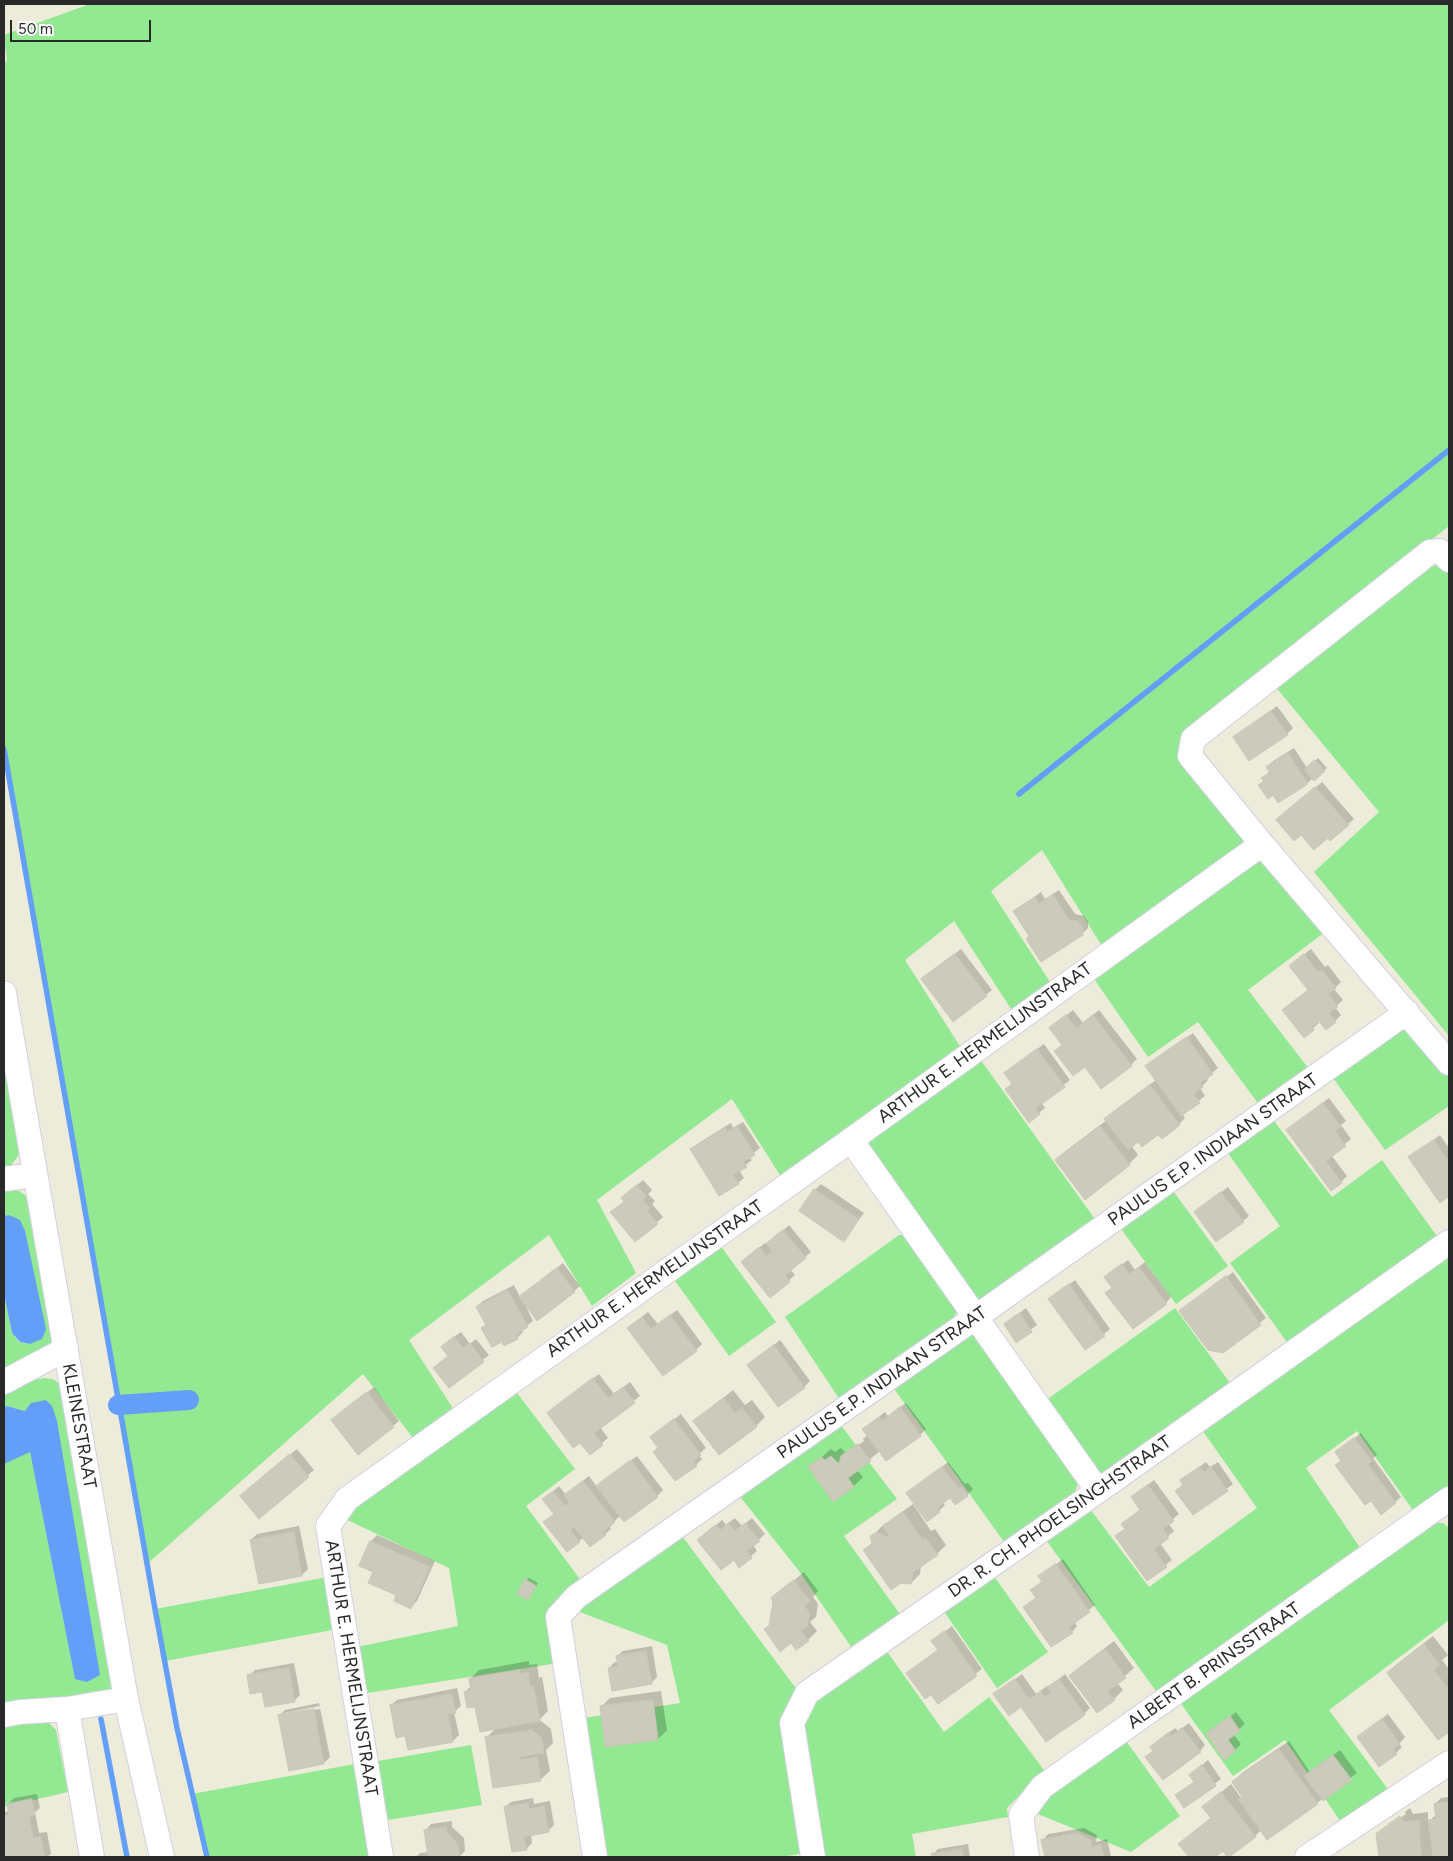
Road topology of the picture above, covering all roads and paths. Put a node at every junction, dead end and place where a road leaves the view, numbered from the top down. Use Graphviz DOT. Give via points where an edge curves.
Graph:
graph roads {
  1 [pos="1449,560"];
  2 [pos="1262,844"];
  3 [pos="4,993"];
  4 [pos="1407,1012"];
  5 [pos="1449,1063"];
  6 [pos="851,1140"];
  7 [pos="35,1175"];
  8 [pos="4,1179"];
  9 [pos="1449,1242"];
  10 [pos="976,1317"];
  11 [pos="66,1350"];
  12 [pos="4,1382"];
  13 [pos="1098,1490"];
  14 [pos="1449,1500"];
  15 [pos="126,1699"];
  16 [pos="67,1709"];
  17 [pos="4,1715"];
  18 [pos="1449,1763"];
  19 [pos="92,1857"];
  20 [pos="162,1857"];
  21 [pos="381,1857"];
  22 [pos="595,1857"];
  23 [pos="812,1857"];
  24 [pos="1026,1857"];
  25 [pos="1307,1857"];
  1 -- 2 [label="street" via="1440,551 1430,552 1193,739 1190,756"];
  2 -- 4 [label="street"];
  2 -- 6 [label="street, ARTHUR E. HERMELIJNSTRAAT"];
  3 -- 7 [label="street, KLEINESTRAAT"];
  4 -- 5 [label="street"];
  4 -- 10 [label="street, PAULUS E.P. INDIAAN STRAAT"];
  6 -- 10 [label="street"];
  6 -- 21 [label="street, ARTHUR E. HERMELIJNSTRAAT" via="347,1498 328,1526"];
  7 -- 8 [label="street"];
  7 -- 11 [label="street, KLEINESTRAAT"];
  9 -- 13 [label="street, DR. R. CH. PHOELSINGHSTRAAT"];
  10 -- 13 [label="street"];
  10 -- 22 [label="street, PAULUS E.P. INDIAAN STRAAT" via="576,1597 558,1617"];
  11 -- 12 [label="street"];
  11 -- 15 [label="street, KLEINESTRAAT"];
  13 -- 23 [label="street, DR. R. CH. PHOELSINGHSTRAAT" via="807,1693 792,1723"];
  14 -- 24 [label="street, ALBERT B. PRINSSTRAAT" via="1042,1787 1021,1815"];
  15 -- 16 [label="street"];
  15 -- 20 [label="street, KLEINESTRAAT"];
  16 -- 17 [label="street"];
  16 -- 19 [label="street"];
  18 -- 25 [label="street"];
}
